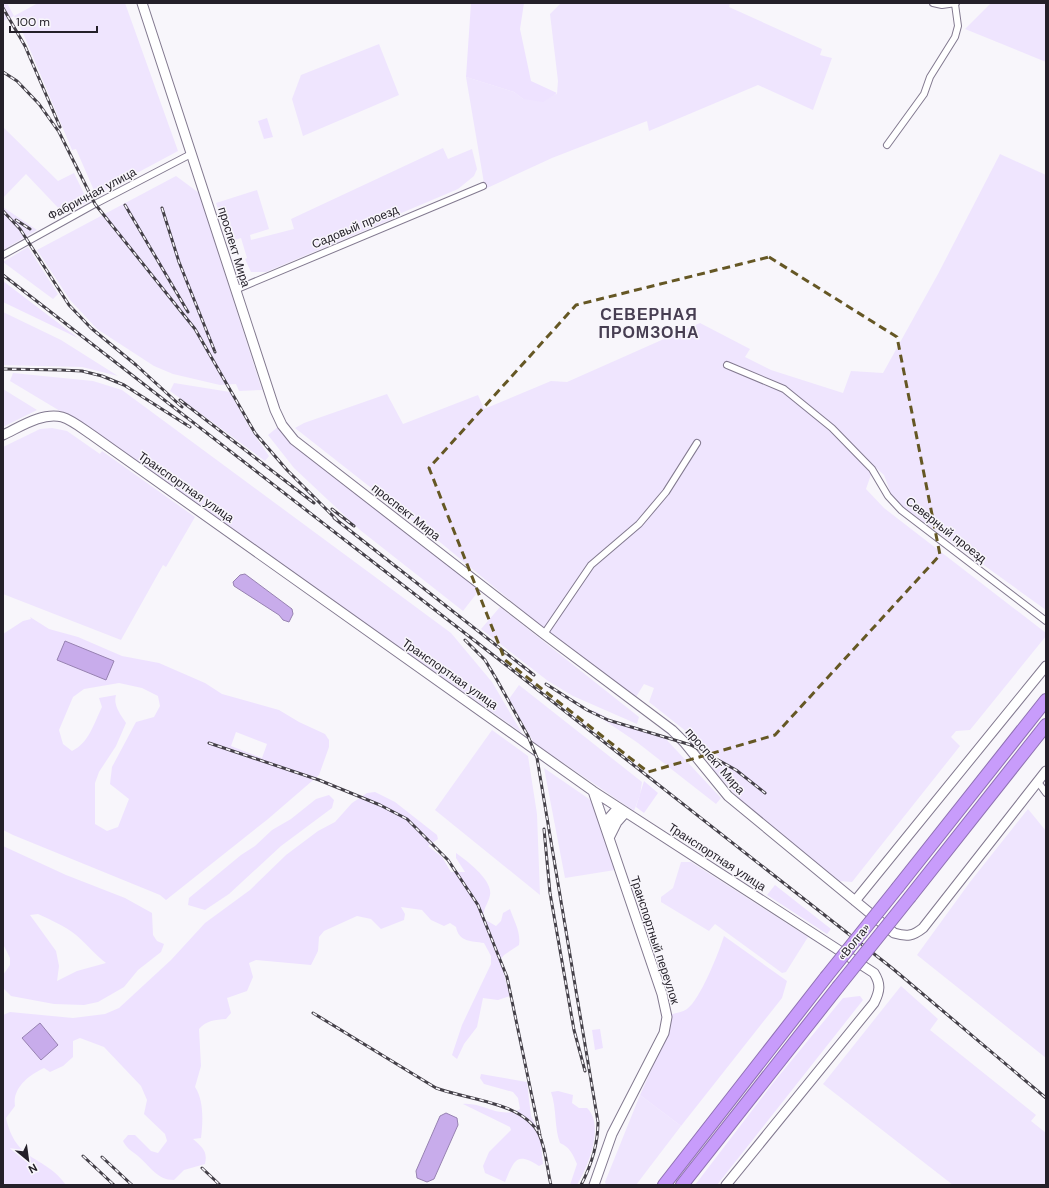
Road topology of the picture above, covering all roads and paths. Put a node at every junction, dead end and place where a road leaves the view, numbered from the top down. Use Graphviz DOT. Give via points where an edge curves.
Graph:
graph roads {
  1 [pos="142,3"];
  2 [pos="933,3"];
  3 [pos="956,3"];
  4 [pos="887,145"];
  5 [pos="191,154"];
  6 [pos="483,186"];
  7 [pos="4,255"];
  8 [pos="234,290"];
  9 [pos="727,365"];
  10 [pos="3,435"];
  11 [pos="697,443"];
  12 [pos="1046,621"];
  13 [pos="544,634"];
  14 [pos="1046,666"];
  15 [pos="1046,700"];
  16 [pos="1046,725"];
  17 [pos="1046,771"];
  18 [pos="1038,782"];
  19 [pos="593,791"];
  20 [pos="1046,793"];
  21 [pos="622,810"];
  22 [pos="606,826"];
  23 [pos="609,838"];
  24 [pos="855,901"];
  25 [pos="594,1184"];
  26 [pos="664,1185"];
  27 [pos="682,1185"];
  28 [pos="726,1185"];
  1 -- 5 [label="street, проспект Мира"];
  2 -- 3 [label="street"];
  3 -- 4 [label="street" via="958,26 954,37 930,77 924,94"];
  5 -- 7 [label="street, Фабричная улица"];
  5 -- 8 [label="street, проспект Мира"];
  6 -- 8 [label="street, Садовый проезд"];
  8 -- 13 [label="street, проспект Мира" via="275,410 282,425 294,440"];
  9 -- 12 [label="street, Северный проезд" via="784,389 832,428 872,469 888,496 901,510"];
  10 -- 19 [label="street, Транспортная улица" via="49,416 63,417"];
  11 -- 13 [label="street" via="666,492 639,524 591,565"];
  13 -- 24 [label="street, проспект Мира" via="672,730 728,796"];
  14 -- 24 [label="street"];
  15 -- 26 [label="highway, «Волга», bridge"];
  16 -- 27 [label="highway, «Волга», bridge"];
  17 -- 18 [label="street"];
  18 -- 20 [label="street"];
  18 -- 24 [label="street, проспект Мира" via="917,933 908,936 894,933"];
  19 -- 21 [label="street, Транспортная улица"];
  19 -- 22 [label="street, Транспортный переулок"];
  21 -- 22 [label="street" via="610,817"];
  21 -- 23 [label="street"];
  21 -- 28 [label="street, Транспортная улица" via="874,973 879,981 880,990 874,1002"];
  22 -- 23 [label="street, Транспортный переулок"];
  23 -- 25 [label="street, Транспортный переулок" via="662,994 666,1017 664,1032 612,1134"];
}
